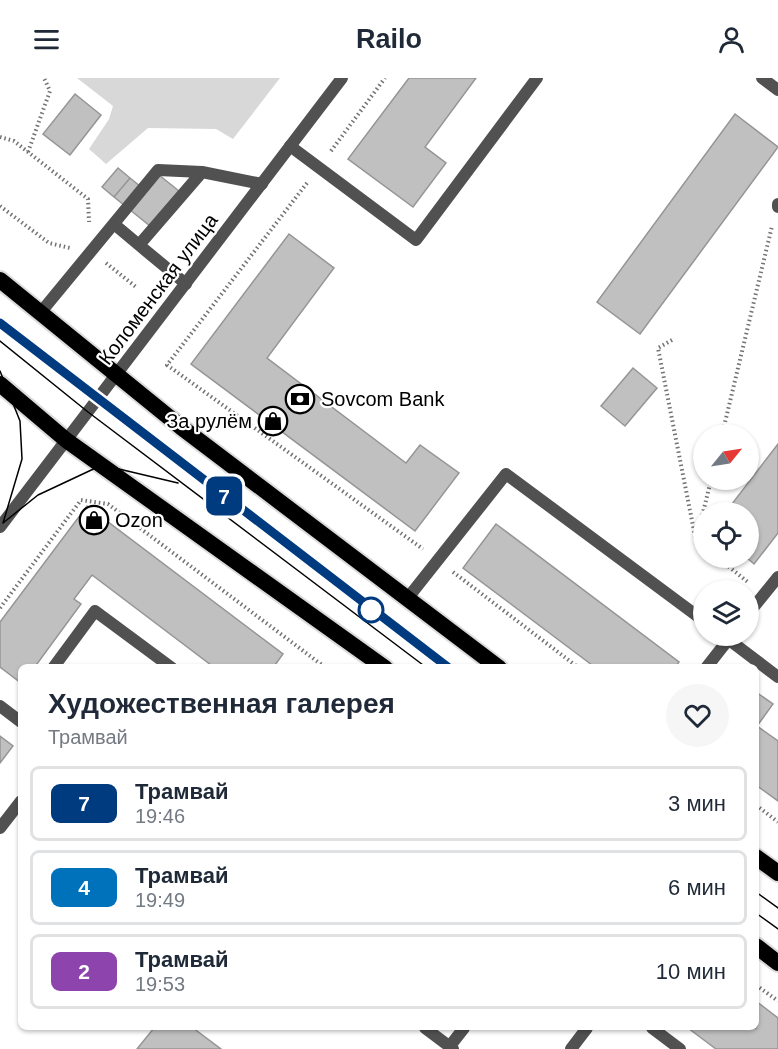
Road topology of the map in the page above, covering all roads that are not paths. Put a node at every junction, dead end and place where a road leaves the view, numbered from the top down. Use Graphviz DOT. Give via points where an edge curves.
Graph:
graph roads {
  1 [pos="342,78"];
  2 [pos="537,78"];
  3 [pos="762,78"];
  4 [pos="778,90"];
  5 [pos="290,146"];
  6 [pos="202,172"];
  7 [pos="262,184"];
  8 [pos="114,224"];
  9 [pos="139,245"];
  10 [pos="0,280"];
  11 [pos="186,284"];
  12 [pos="41,312"];
  13 [pos="118,374"];
  14 [pos="0,384"];
  15 [pos="66,440"];
  16 [pos="2,525"];
  17 [pos="778,577"];
  18 [pos="407,599"];
  19 [pos="759,601"];
  20 [pos="693,613"];
  21 [pos="722,646"];
  22 [pos="739,646"];
  23 [pos="56,664"];
  24 [pos="167,664"];
  25 [pos="379,664"];
  26 [pos="494,664"];
  27 [pos="709,664"];
  28 [pos="778,677"];
  29 [pos="0,706"];
  30 [pos="18,716"];
  31 [pos="18,805"];
  32 [pos="0,828"];
  33 [pos="759,859"];
  34 [pos="778,873"];
  35 [pos="759,948"];
  36 [pos="778,963"];
  37 [pos="428,1030"];
  38 [pos="463,1030"];
  39 [pos="585,1030"];
  40 [pos="655,1030"];
  41 [pos="452,1048"];
  42 [pos="571,1049"];
  43 [pos="680,1049"];
  1 -- 5 [label="street, Коломенская улица"];
  2 -- 5 [label="street" via="416,240"];
  3 -- 4 [label="street"];
  5 -- 7 [label="street, Коломенская улица"];
  6 -- 7 [label="street"];
  6 -- 8 [label="street" via="158,170"];
  6 -- 9 [label="street"];
  7 -- 11 [label="street, Коломенская улица"];
  8 -- 9 [label="street"];
  8 -- 12 [label="street"];
  9 -- 11 [label="street"];
  10 -- 12 [label="highway"];
  11 -- 13 [label="street, Коломенская улица"];
  12 -- 13 [label="highway"];
  13 -- 15 [label="street, Коломенская улица"];
  13 -- 18 [label="highway" via="181,427"];
  14 -- 15 [label="highway"];
  15 -- 16 [label="street, Коломенская улица"];
  15 -- 25 [label="highway"];
  17 -- 19 [label="street"];
  18 -- 20 [label="street" via="506,474"];
  18 -- 26 [label="highway"];
  21 -- 27 [label="street"];
  22 -- 28 [label="street"];
  23 -- 24 [label="street" via="95,611"];
  29 -- 30 [label="street"];
  31 -- 32 [label="street"];
  33 -- 34 [label="highway"];
  35 -- 36 [label="highway"];
  37 -- 41 [label="street"];
  38 -- 41 [label="street"];
  39 -- 42 [label="street"];
  40 -- 43 [label="street"];
}
